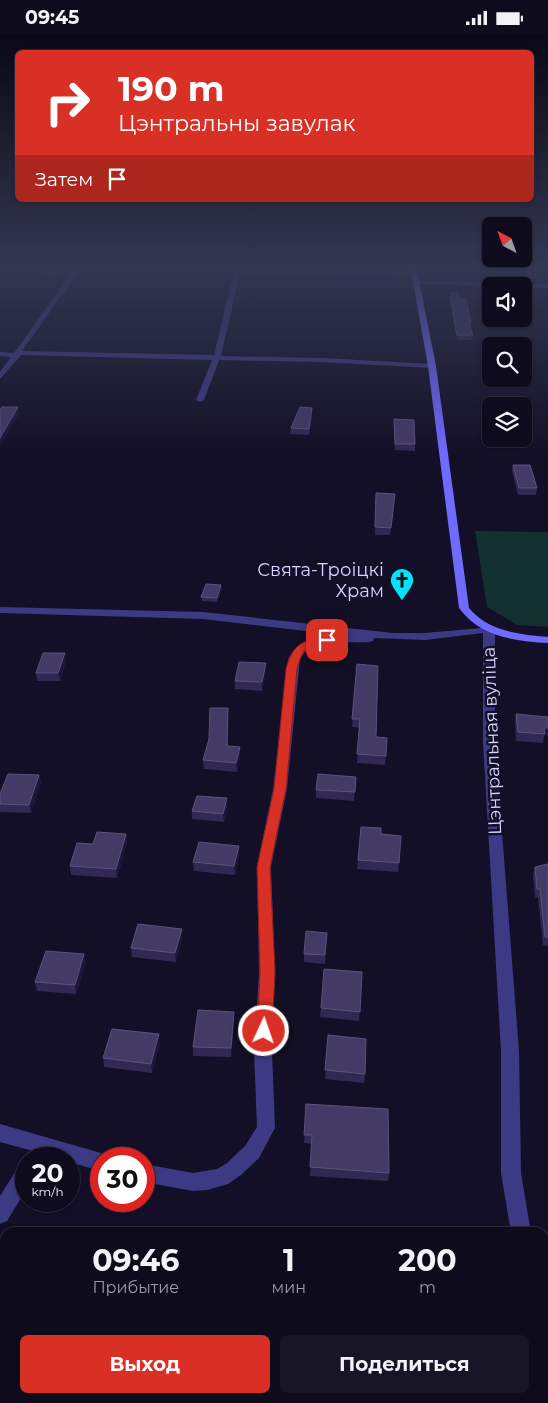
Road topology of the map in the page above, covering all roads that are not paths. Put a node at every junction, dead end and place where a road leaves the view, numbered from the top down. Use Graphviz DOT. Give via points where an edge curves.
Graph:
graph roads {
  1 [pos="36,329"];
  2 [pos="224,329"];
  3 [pos="425,329"];
  4 [pos="0,354"];
  5 [pos="19,354"];
  6 [pos="217,357"];
  7 [pos="432,366"];
  8 [pos="0,377"];
  9 [pos="200,400"];
  10 [pos="0,610"];
  11 [pos="489,629"];
  12 [pos="394,636"];
  13 [pos="548,640"];
  14 [pos="0,1133"];
  15 [pos="32,1147"];
  16 [pos="155,1175"];
  17 [pos="15,1191"];
  18 [pos="0,1215"];
  19 [pos="520,1227"];
  1 -- 5 [label="street"];
  2 -- 6 [label="street"];
  3 -- 7 [label="main road, Цэнтральная вуліца"];
  4 -- 5 [label="street"];
  5 -- 6 [label="street"];
  5 -- 8 [label="street"];
  6 -- 7 [label="street"];
  6 -- 9 [label="street"];
  7 -- 11 [label="main road, Цэнтральная вуліца" via="462,604 469,616"];
  10 -- 12 [label="street" via="230,618"];
  11 -- 12 [label="street" via="442,637"];
  11 -- 13 [label="main road"];
  11 -- 19 [label="street, Цэнтральная вуліца" via="489,741 510,1051 512,1173"];
  12 -- 16 [label="street" via="312,642 301,647 294,659 280,789 264,867 267,972 263,1051 267,1123 263,1136 242,1162 221,1177 192,1182"];
  14 -- 15 [label="street"];
  17 -- 18 [label="street"];
}
